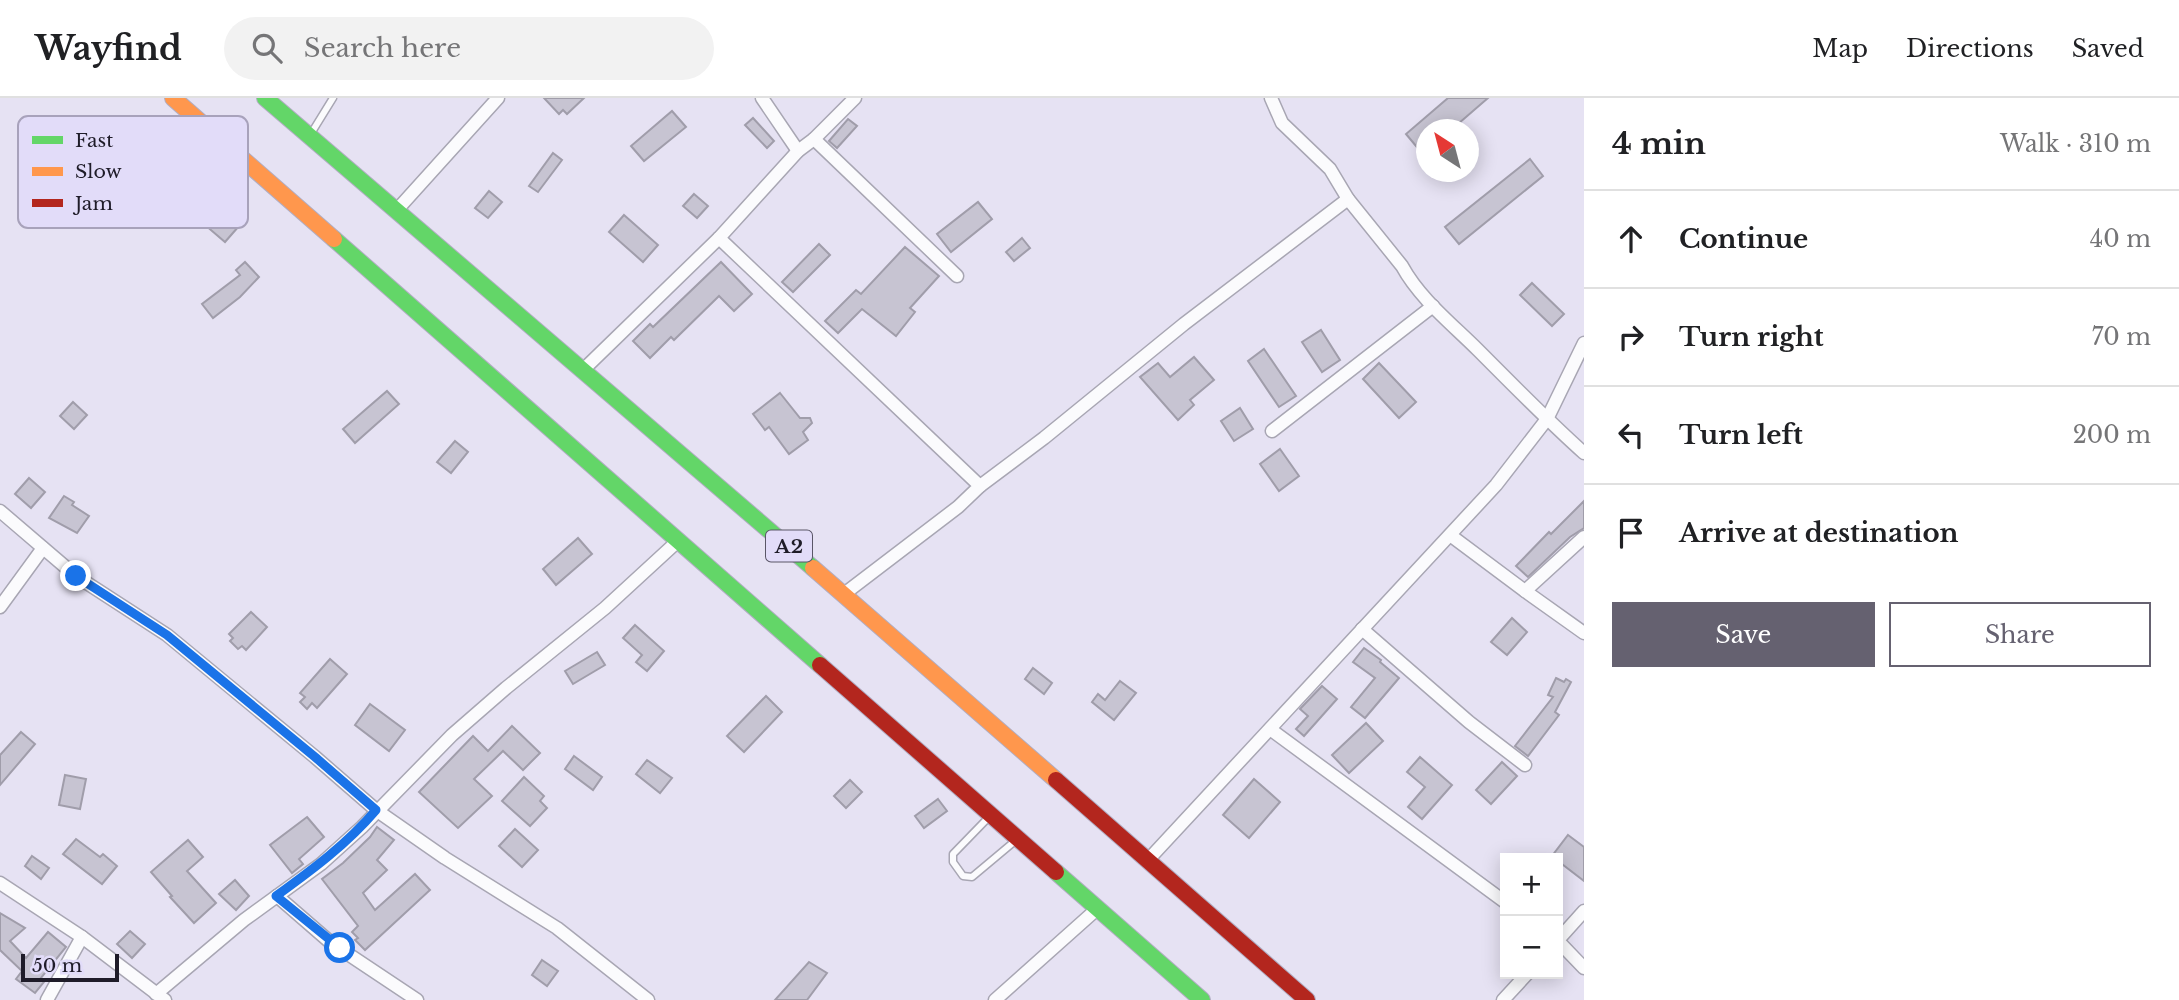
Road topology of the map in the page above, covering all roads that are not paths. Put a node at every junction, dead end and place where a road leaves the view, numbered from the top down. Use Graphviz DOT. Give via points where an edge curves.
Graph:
graph roads {
  1 [pos="173,98"];
  2 [pos="179,98"];
  3 [pos="192,98"];
  4 [pos="265,98"];
  5 [pos="334,98"];
  6 [pos="498,98"];
  7 [pos="762,98"];
  8 [pos="855,98"];
  9 [pos="1271,98"];
  10 [pos="194,116"];
  11 [pos="310,136"];
  12 [pos="814,139"];
  13 [pos="798,151"];
  14 [pos="248,164"];
  15 [pos="1348,199"];
  16 [pos="396,211"];
  17 [pos="719,237"];
  18 [pos="957,276"];
  19 [pos="1433,306"];
  20 [pos="1584,343"];
  21 [pos="582,371"];
  22 [pos="1547,419"];
  23 [pos="1272,431"];
  24 [pos="1584,453"];
  25 [pos="980,486"];
  26 [pos="0,511"];
  27 [pos="1450,535"];
  28 [pos="1584,537"];
  29 [pos="679,540"];
  30 [pos="43,548"];
  31 [pos="1525,591"];
  32 [pos="844,594"];
  33 [pos="0,607"];
  34 [pos="1362,629"];
  35 [pos="1584,634"];
  36 [pos="1270,729"];
  37 [pos="1525,765"];
  38 [pos="376,810"];
  39 [pos="991,815"];
  40 [pos="1018,839"];
  41 [pos="1149,859"];
  42 [pos="0,883"];
  43 [pos="276,896"];
  44 [pos="1500,898"];
  45 [pos="1097,908"];
  46 [pos="1584,911"];
  47 [pos="1563,934"];
  48 [pos="82,937"];
  49 [pos="1563,945"];
  50 [pos="1584,968"];
  51 [pos="1522,979"];
  52 [pos="161,997"];
  53 [pos="47,1000"];
  54 [pos="417,1000"];
  55 [pos="648,1000"];
  56 [pos="995,1000"];
  57 [pos="1202,1000"];
  58 [pos="1307,1000"];
  59 [pos="1503,1000"];
  1 -- 10 [label="highway"];
  2 -- 3 [label="highway"];
  4 -- 11 [label="highway, A2"];
  5 -- 11 [label="lane"];
  6 -- 16 [label="street"];
  7 -- 13 [label="street"];
  8 -- 12 [label="street"];
  9 -- 15 [label="street" via="1282,123 1330,170"];
  11 -- 16 [label="highway, A2"];
  12 -- 13 [label="street"];
  12 -- 18 [label="street"];
  13 -- 17 [label="street"];
  14 -- 29 [label="highway"];
  15 -- 19 [label="street"];
  15 -- 25 [label="street"];
  16 -- 21 [label="highway, A2"];
  17 -- 21 [label="street"];
  17 -- 25 [label="street"];
  19 -- 22 [label="street"];
  19 -- 23 [label="street"];
  20 -- 22 [label="street"];
  21 -- 32 [label="highway, A2"];
  22 -- 24 [label="street"];
  22 -- 27 [label="street"];
  25 -- 32 [label="street"];
  26 -- 30 [label="street"];
  27 -- 31 [label="street"];
  27 -- 34 [label="street"];
  28 -- 31 [label="street"];
  29 -- 38 [label="street" via="452,735"];
  29 -- 39 [label="highway"];
  30 -- 33 [label="street"];
  30 -- 38 [label="street" via="76,576 167,635"];
  31 -- 35 [label="street"];
  32 -- 41 [label="highway, A2"];
  34 -- 36 [label="street"];
  34 -- 37 [label="street"];
  36 -- 41 [label="street"];
  36 -- 44 [label="street"];
  38 -- 43 [label="street" via="321,864"];
  38 -- 55 [label="street" via="557,928"];
  39 -- 40 [label="highway"];
  39 -- 40 [label="lane" via="953,854 963,876 972,877"];
  40 -- 45 [label="highway"];
  41 -- 58 [label="highway, A2"];
  42 -- 48 [label="street"];
  43 -- 52 [label="street"];
  43 -- 54 [label="street" via="330,942"];
  45 -- 56 [label="street"];
  45 -- 57 [label="highway"];
  46 -- 47 [label="street"];
  48 -- 52 [label="street"];
  48 -- 53 [label="street"];
  49 -- 50 [label="street"];
  51 -- 59 [label="street"];
}
